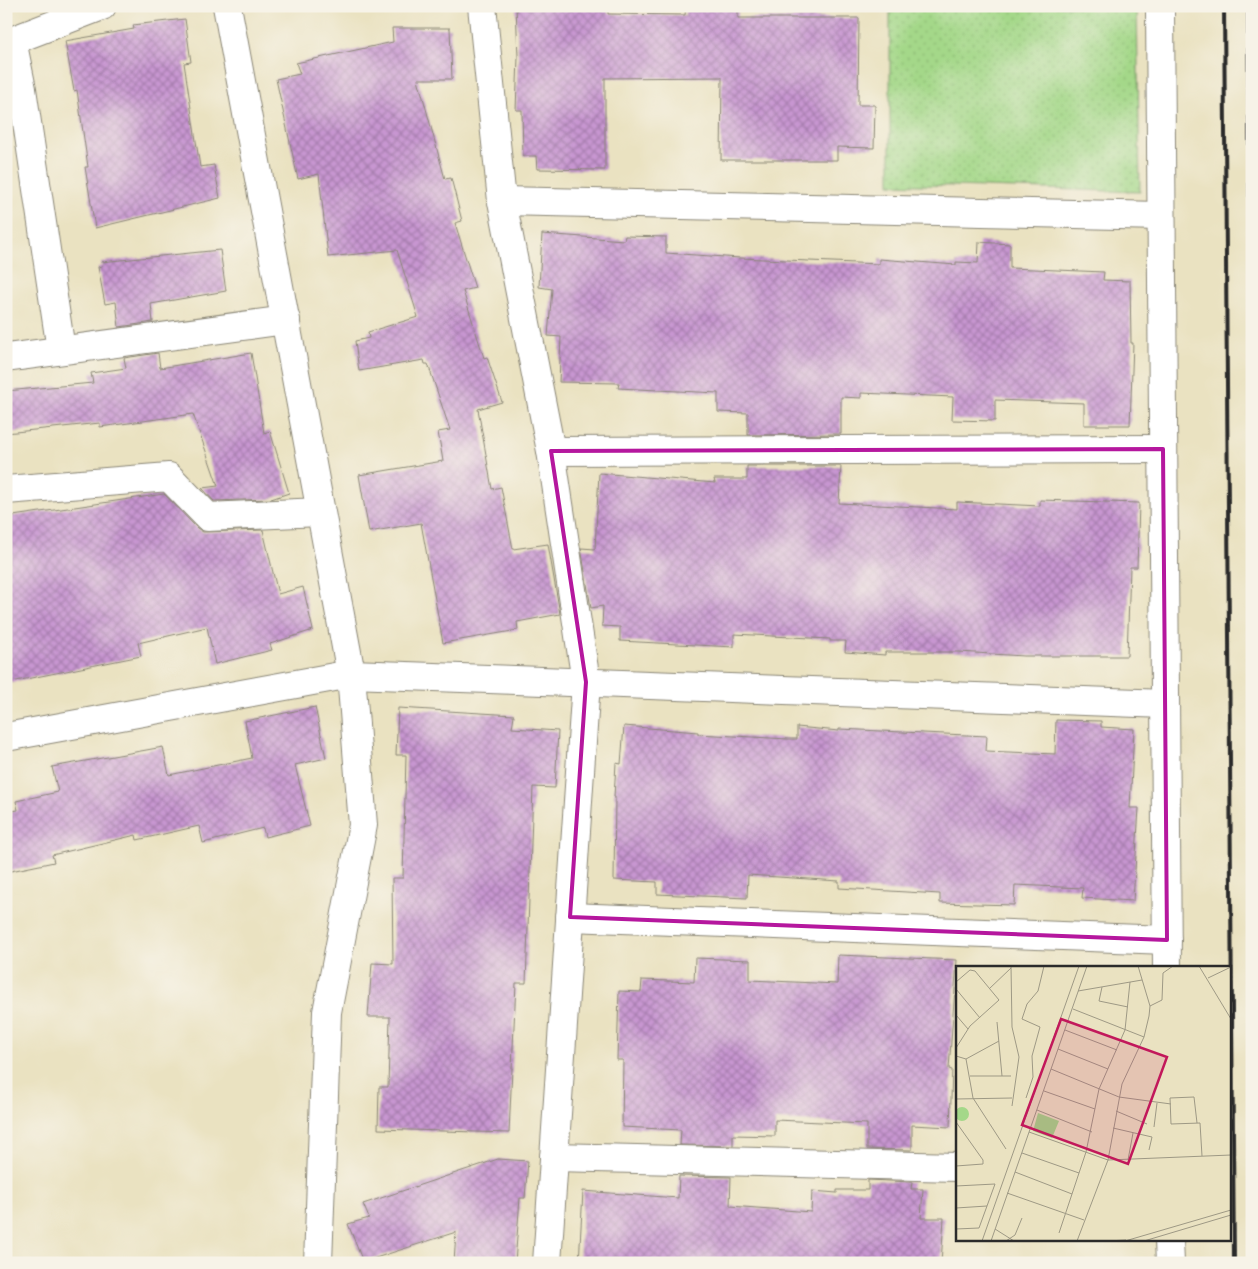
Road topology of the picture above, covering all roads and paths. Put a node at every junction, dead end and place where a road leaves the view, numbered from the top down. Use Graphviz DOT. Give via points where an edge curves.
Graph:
graph roads {
  1 [pos="102,6"];
  2 [pos="227,6"];
  3 [pos="482,6"];
  4 [pos="1160,6"];
  5 [pos="9,42"];
  6 [pos="502,201"];
  7 [pos="1162,216"];
  8 [pos="286,320"];
  9 [pos="61,350"];
  10 [pos="6,358"];
  11 [pos="1163,449"];
  12 [pos="551,451"];
  13 [pos="6,490"];
  14 [pos="320,512"];
  15 [pos="351,674"];
  16 [pos="586,682"];
  17 [pos="1165,704"];
  18 [pos="6,736"];
  19 [pos="570,917"];
  20 [pos="1167,940"];
  21 [pos="1167,966"];
  22 [pos="554,1157"];
  23 [pos="956,1167"];
  24 [pos="1169,1242"];
  25 [pos="318,1263"];
  26 [pos="547,1263"];
  27 [pos="1170,1263"];
  1 -- 5 [label="street"];
  2 -- 8 [label="street"];
  3 -- 6 [label="street"];
  4 -- 7 [label="street"];
  5 -- 9 [label="street" via="22,89"];
  6 -- 7 [label="street"];
  6 -- 12 [label="street"];
  7 -- 11 [label="street"];
  8 -- 9 [label="street"];
  8 -- 14 [label="street"];
  9 -- 10 [label="street"];
  11 -- 12 [label="street"];
  11 -- 17 [label="street"];
  12 -- 16 [label="street"];
  13 -- 14 [label="street" via="168,477 208,517"];
  14 -- 15 [label="street"];
  15 -- 16 [label="street"];
  15 -- 18 [label="street"];
  15 -- 25 [label="street" via="363,825 327,1012"];
  16 -- 17 [label="street"];
  16 -- 19 [label="street"];
  17 -- 20 [label="street"];
  19 -- 20 [label="street"];
  19 -- 22 [label="street"];
  20 -- 21 [label="street"];
  22 -- 23 [label="street"];
  22 -- 26 [label="street"];
  24 -- 27 [label="street"];
}
